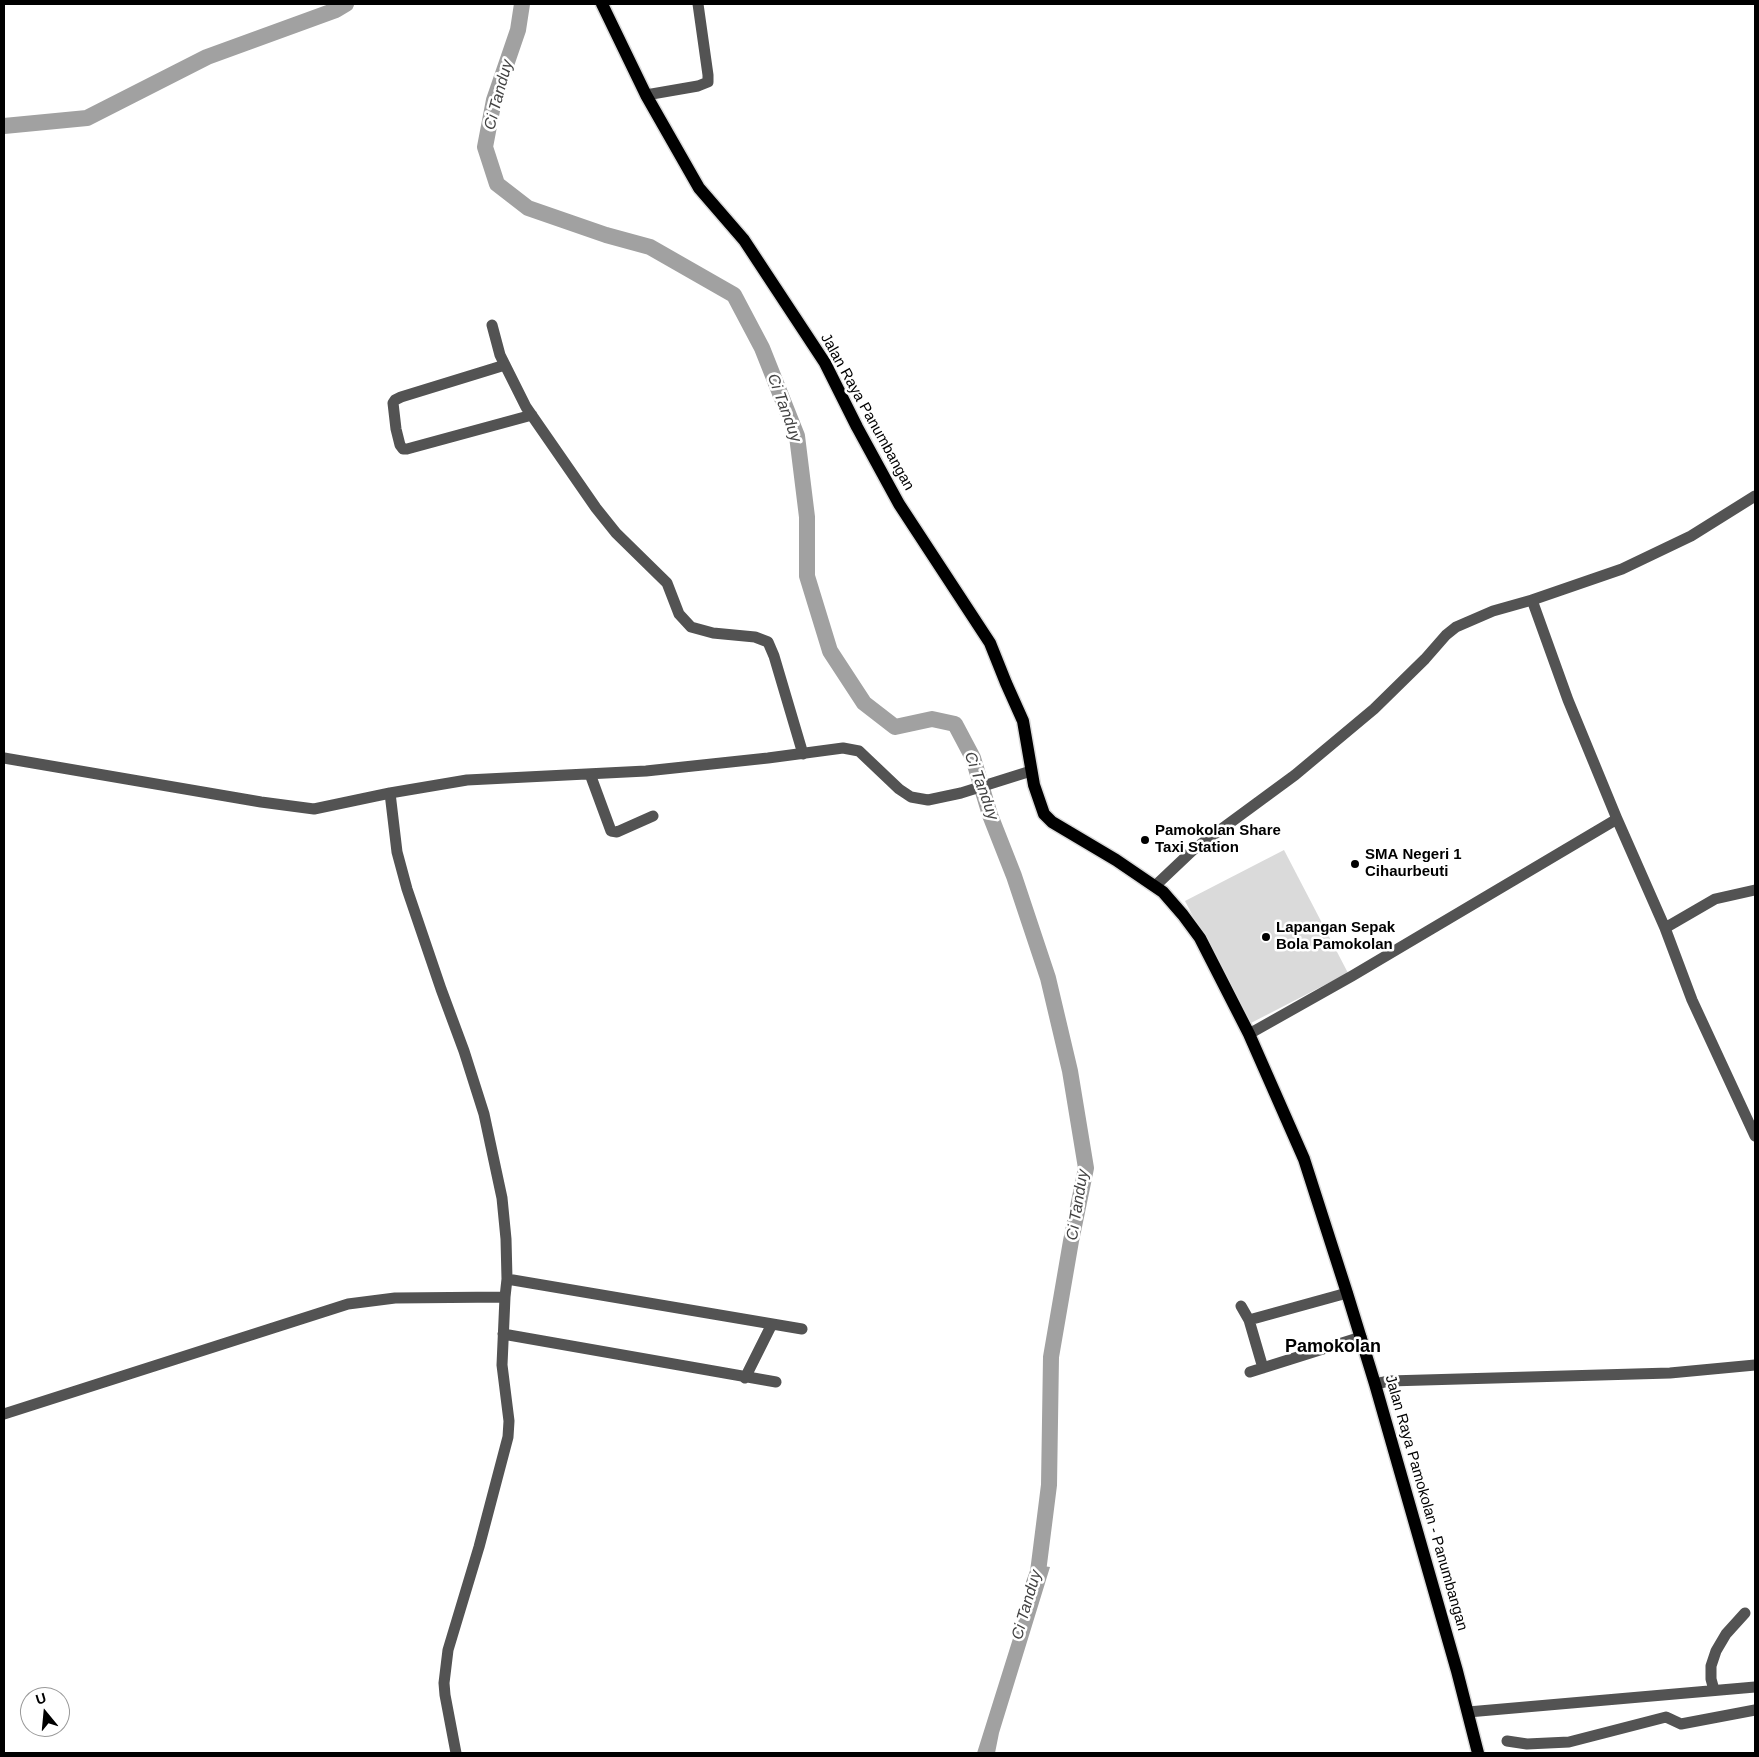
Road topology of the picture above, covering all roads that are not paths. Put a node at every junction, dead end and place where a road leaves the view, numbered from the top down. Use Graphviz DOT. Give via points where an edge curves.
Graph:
graph roads {
  1 [pos="602,4"];
  2 [pos="698,4"];
  3 [pos="646,95"];
  4 [pos="492,325"];
  5 [pos="505,366"];
  6 [pos="532,415"];
  7 [pos="1755,496"];
  8 [pos="1532,600"];
  9 [pos="803,754"];
  10 [pos="4,758"];
  11 [pos="1031,771"];
  12 [pos="590,774"];
  13 [pos="390,793"];
  14 [pos="653,816"];
  15 [pos="1616,819"];
  16 [pos="1154,886"];
  17 [pos="1755,890"];
  18 [pos="1665,928"];
  19 [pos="1250,1034"];
  20 [pos="1755,1136"];
  21 [pos="507,1279"];
  22 [pos="1347,1293"];
  23 [pos="505,1297"];
  24 [pos="1240,1306"];
  25 [pos="1249,1320"];
  26 [pos="772,1324"];
  27 [pos="802,1329"];
  28 [pos="503,1334"];
  29 [pos="1361,1337"];
  30 [pos="1755,1365"];
  31 [pos="1263,1368"];
  32 [pos="1250,1372"];
  33 [pos="745,1378"];
  34 [pos="776,1382"];
  35 [pos="1375,1384"];
  36 [pos="4,1414"];
  37 [pos="1745,1613"];
  38 [pos="1755,1687"];
  39 [pos="1714,1690"];
  40 [pos="1755,1710"];
  41 [pos="1468,1712"];
  42 [pos="1507,1741"];
  43 [pos="456,1753"];
  44 [pos="1478,1753"];
  1 -- 3 [label="main road, Jalan Raya Panumbangan"];
  2 -- 3 [label="street" via="708,82"];
  3 -- 11 [label="main road, Jalan Raya Panumbangan" via="699,188 744,240 825,363 899,504 990,643 1023,721"];
  4 -- 5 [label="street"];
  5 -- 6 [label="street"];
  5 -- 6 [label="street" via="395,400 400,446 407,449"];
  6 -- 9 [label="street" via="611,527 667,583 679,614 691,627 768,642"];
  7 -- 8 [label="street" via="1691,536 1622,569"];
  8 -- 15 [label="street"];
  8 -- 16 [label="street" via="1493,611 1456,627 1374,709 1295,775 1193,850"];
  9 -- 11 [label="street" via="843,748 859,751 899,789 911,797 928,800"];
  9 -- 12 [label="street"];
  10 -- 13 [label="street" via="314,809"];
  11 -- 16 [label="main road, Jalan Raya Pamokolan - Panumbangan" via="1044,814 1052,822"];
  12 -- 13 [label="street" via="467,780"];
  12 -- 14 [label="street" via="610,831 617,832"];
  13 -- 21 [label="street" via="397,852 484,1114 502,1198"];
  15 -- 18 [label="street"];
  15 -- 19 [label="street"];
  16 -- 19 [label="main road, Jalan Raya Pamokolan - Panumbangan" via="1163,892 1200,938"];
  17 -- 18 [label="street" via="1714,899"];
  18 -- 20 [label="street" via="1692,1000"];
  19 -- 22 [label="main road, Jalan Raya Pamokolan - Panumbangan" via="1304,1159"];
  21 -- 23 [label="street"];
  21 -- 26 [label="street"];
  22 -- 25 [label="street"];
  22 -- 29 [label="main road, Jalan Raya Pamokolan - Panumbangan"];
  23 -- 28 [label="street"];
  23 -- 36 [label="street" via="395,1298 348,1304"];
  24 -- 25 [label="street"];
  25 -- 31 [label="street"];
  26 -- 27 [label="street"];
  26 -- 33 [label="street"];
  28 -- 33 [label="street"];
  28 -- 43 [label="street" via="502,1365 508,1437 448,1650 444,1682"];
  29 -- 31 [label="street"];
  29 -- 35 [label="main road, Jalan Raya Pamokolan - Panumbangan"];
  30 -- 35 [label="street" via="1670,1373"];
  31 -- 32 [label="street"];
  33 -- 34 [label="street"];
  35 -- 41 [label="main road, Jalan Raya Pamokolan - Panumbangan"];
  37 -- 39 [label="street" via="1716,1651 1711,1666"];
  38 -- 39 [label="street"];
  39 -- 41 [label="street"];
  40 -- 42 [label="street" via="1681,1724 1666,1716 1569,1742 1527,1744"];
  41 -- 44 [label="main road, Jalan Raya Pamokolan - Panumbangan"];
}
